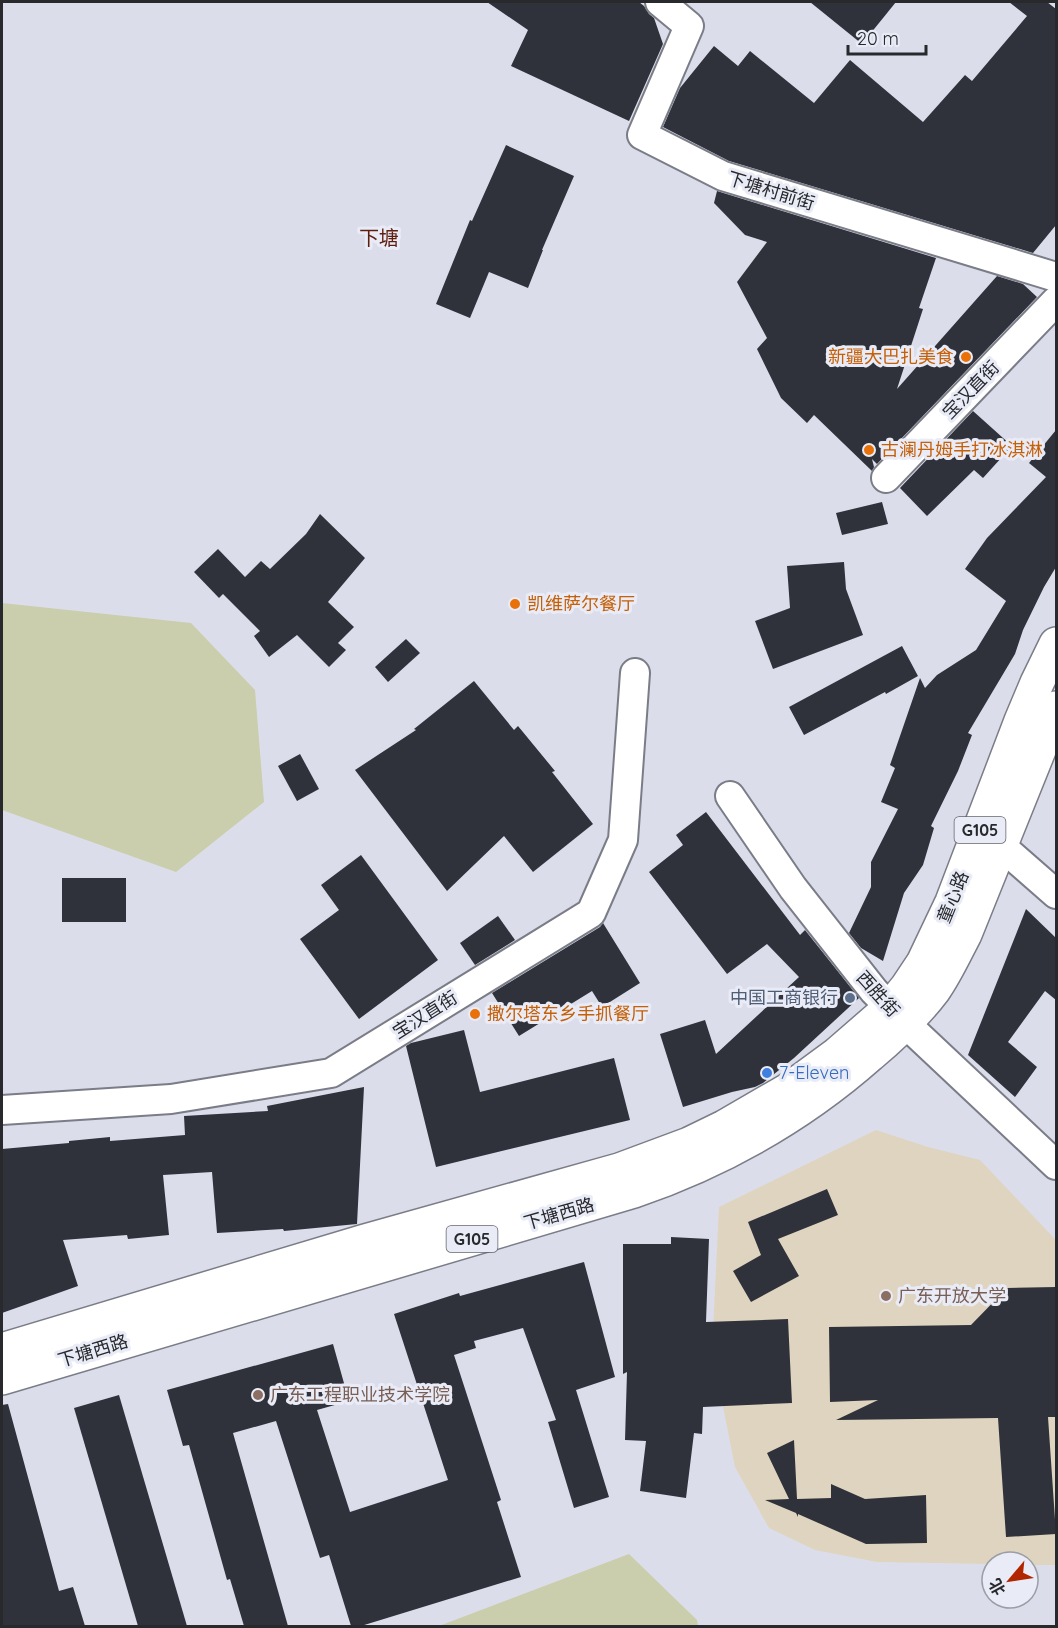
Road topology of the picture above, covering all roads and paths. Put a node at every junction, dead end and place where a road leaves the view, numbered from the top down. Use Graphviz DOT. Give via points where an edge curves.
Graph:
graph roads {
  1 [pos="660,2"];
  2 [pos="1056,277"];
  3 [pos="1056,302"];
  4 [pos="886,478"];
  5 [pos="1056,644"];
  6 [pos="635,673"];
  7 [pos="1055,716"];
  8 [pos="730,796"];
  9 [pos="1000,845"];
  10 [pos="1056,894"];
  11 [pos="898,1016"];
  12 [pos="2,1110"];
  13 [pos="1056,1165"];
  14 [pos="2,1350"];
  15 [pos="2,1378"];
  1 -- 2 [label="street, 下塘村前街" via="689,26 642,135 723,176"];
  3 -- 4 [label="street, 宝汉直街"];
  5 -- 11 [label="highway, 童心路 / G105" via="1021,721 952,902 908,987"];
  6 -- 12 [label="street, 宝汉直街" via="623,840 591,913 331,1073 171,1099"];
  7 -- 9 [label="highway, 童心路 / G105"];
  8 -- 11 [label="street, 西胜街" via="793,888"];
  9 -- 10 [label="street"];
  9 -- 11 [label="highway, 童心路 / G105" via="951,962 935,988"];
  11 -- 13 [label="street, 西胜街"];
  11 -- 14 [label="highway, 下塘西路 / G105" via="788,1090 724,1127 653,1158"];
  11 -- 15 [label="highway, 下塘西路 / G105" via="850,1073 814,1101 753,1139 674,1178"];
}
